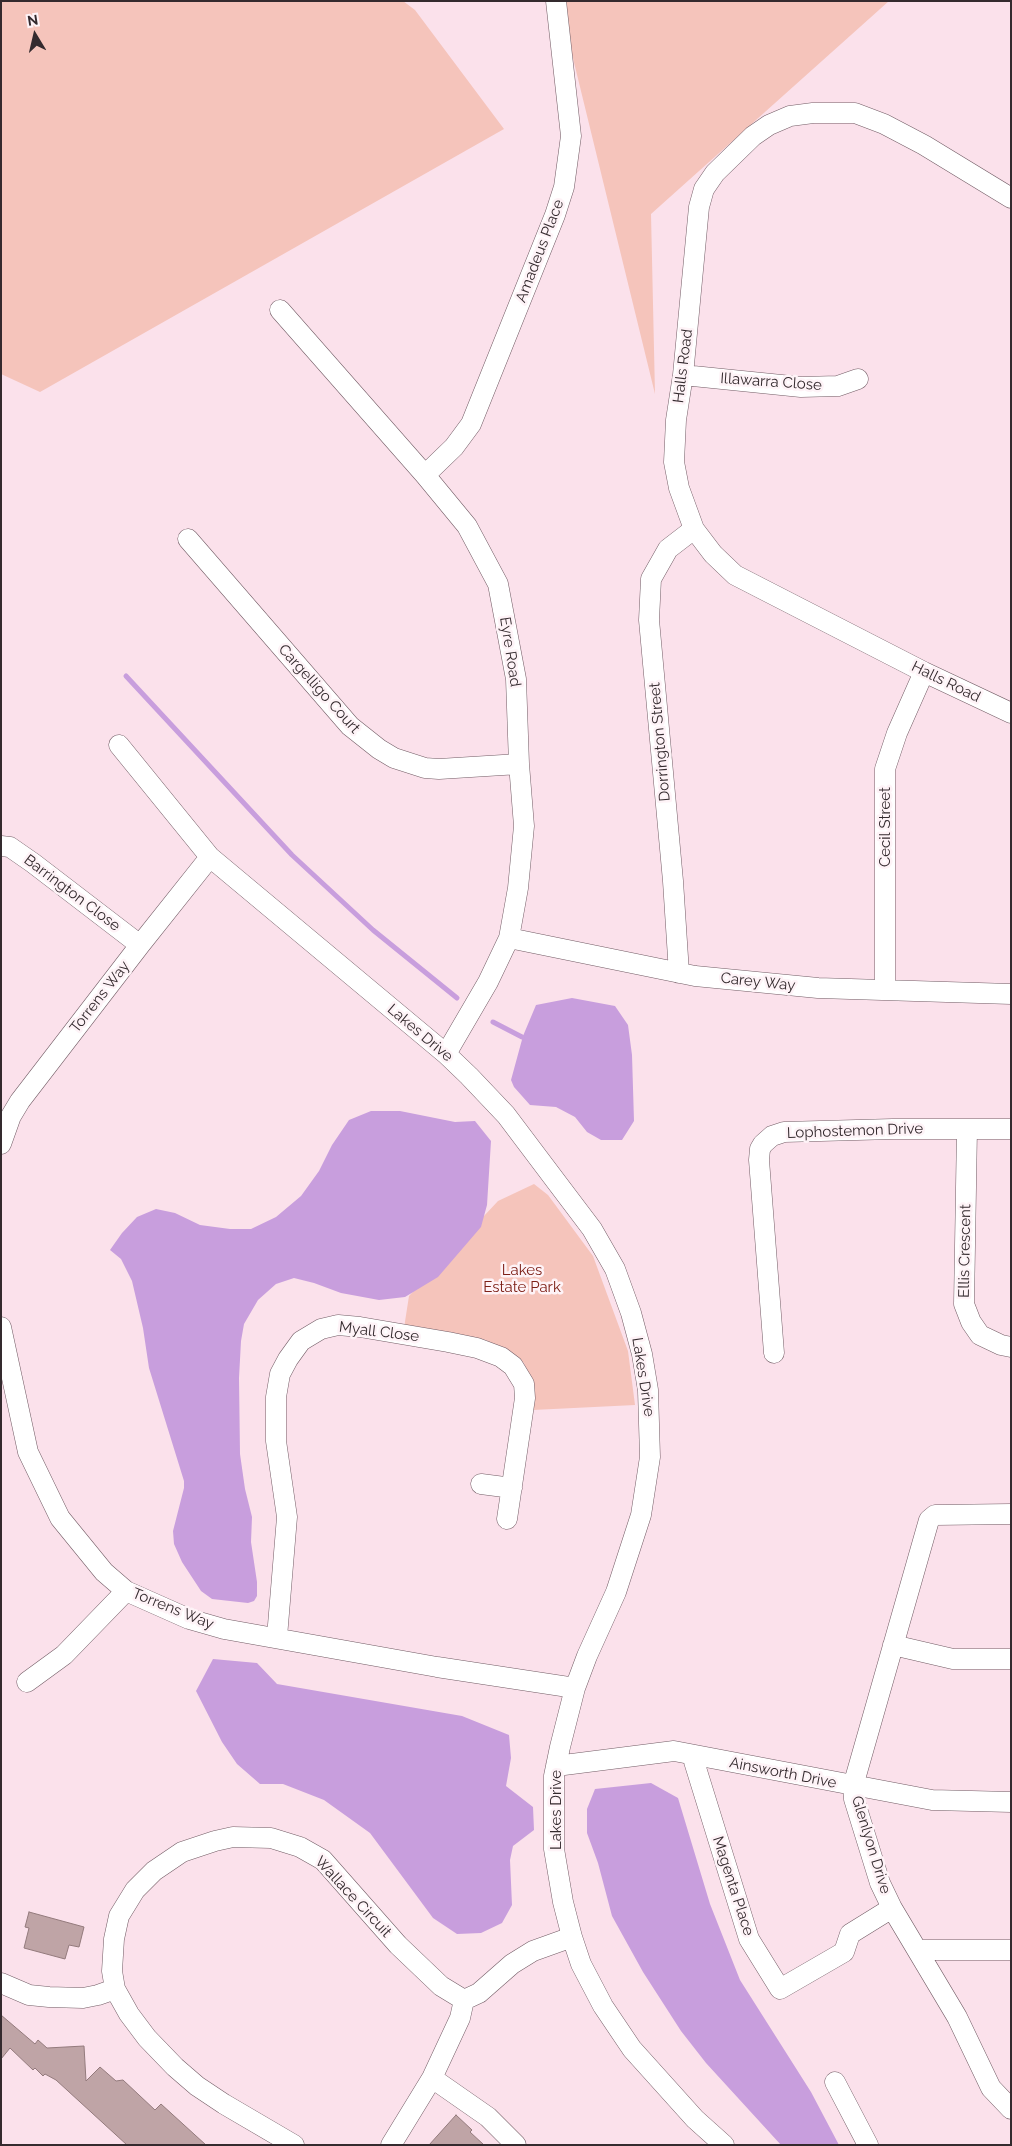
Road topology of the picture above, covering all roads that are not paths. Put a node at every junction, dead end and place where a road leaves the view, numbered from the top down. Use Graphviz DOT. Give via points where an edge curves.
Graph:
graph roads {
  1 [pos="556,1"];
  2 [pos="1011,198"];
  3 [pos="280,310"];
  4 [pos="683,375"];
  5 [pos="858,379"];
  6 [pos="425,475"];
  7 [pos="694,529"];
  8 [pos="188,539"];
  9 [pos="924,672"];
  10 [pos="1011,713"];
  11 [pos="118,744"];
  12 [pos="519,764"];
  13 [pos="1,846"];
  14 [pos="210,857"];
  15 [pos="509,938"];
  16 [pos="140,944"];
  17 [pos="679,973"];
  18 [pos="884,990"];
  19 [pos="1011,994"];
  20 [pos="446,1054"];
  21 [pos="1011,1128"];
  22 [pos="967,1129"];
  23 [pos="1,1144"];
  24 [pos="1,1327"];
  25 [pos="1011,1347"];
  26 [pos="774,1353"];
  27 [pos="481,1484"];
  28 [pos="512,1488"];
  29 [pos="1011,1514"];
  30 [pos="507,1519"];
  31 [pos="126,1591"];
  32 [pos="277,1637"];
  33 [pos="893,1645"];
  34 [pos="1011,1659"];
  35 [pos="27,1682"];
  36 [pos="575,1688"];
  37 [pos="692,1755"];
  38 [pos="556,1766"];
  39 [pos="853,1786"];
  40 [pos="1011,1802"];
  41 [pos="892,1908"];
  42 [pos="572,1936"];
  43 [pos="918,1950"];
  44 [pos="1011,1950"];
  45 [pos="1,1984"];
  46 [pos="115,1989"];
  47 [pos="464,2000"];
  48 [pos="432,2078"];
  49 [pos="835,2082"];
  50 [pos="1011,2109"];
  51 [pos="294,2145"];
  52 [pos="391,2145"];
  53 [pos="516,2145"];
  54 [pos="724,2145"];
  55 [pos="868,2145"];
  1 -- 6 [label="street, Amadeus Place" via="571,136 564,186 471,424 454,447"];
  2 -- 4 [label="street, Halls Road" via="924,145 855,113 790,116 769,125 729,158 704,189 699,207"];
  3 -- 6 [label="street, Eyre Road"];
  4 -- 5 [label="street, Illawarra Close" via="801,387 838,386"];
  4 -- 7 [label="street, Halls Road" via="674,462 685,510"];
  6 -- 12 [label="street, Eyre Road" via="467,526 498,584 516,679"];
  7 -- 9 [label="street, Halls Road" via="735,575"];
  7 -- 17 [label="street, Dorrington Street" via="668,549 651,579 649,620"];
  8 -- 12 [label="street, Cargelligo Court" via="350,726 379,749 394,758 425,768"];
  9 -- 10 [label="street, Halls Road"];
  9 -- 18 [label="street, Cecil Street" via="885,769"];
  11 -- 14 [label="street, Lakes Drive"];
  12 -- 15 [label="street, Eyre Road" via="524,826"];
  13 -- 16 [label="street, Barrington Close" via="10,847 33,863"];
  14 -- 16 [label="street, Torrens Way"];
  14 -- 20 [label="street, Lakes Drive"];
  15 -- 17 [label="street, Carey Way"];
  15 -- 20 [label="street, Eyre Road" via="488,982"];
  16 -- 23 [label="street, Torrens Way" via="20,1101"];
  17 -- 18 [label="street, Carey Way" via="818,988"];
  18 -- 19 [label="street, Carey Way"];
  20 -- 36 [label="street, Lakes Drive" via="506,1115 592,1229 615,1269 642,1354 648,1390 650,1457 641,1515 616,1592"];
  21 -- 22 [label="street, Lophostemon Drive"];
  22 -- 25 [label="street, Ellis Crescent" via="964,1304 980,1336"];
  22 -- 26 [label="street, Lophostemon Drive" via="784,1132 763,1144 759,1160"];
  24 -- 31 [label="street, Torrens Way" via="28,1452 60,1518 104,1572"];
  27 -- 28 [label="street"];
  28 -- 30 [label="street, Myall Close"];
  28 -- 32 [label="street, Myall Close" via="525,1398 524,1384 513,1366 501,1357 477,1348 338,1325 322,1329 301,1341 280,1374 276,1397 277,1448 286,1517"];
  29 -- 33 [label="street, Glenlyon Drive" via="935,1515 929,1520"];
  31 -- 32 [label="street, Torrens Way" via="189,1619 224,1629"];
  31 -- 35 [label="street" via="64,1655"];
  32 -- 36 [label="street, Torrens Way"];
  33 -- 34 [label="street" via="953,1659"];
  33 -- 39 [label="street, Glenlyon Drive"];
  36 -- 38 [label="street, Lakes Drive"];
  37 -- 38 [label="street, Ainsworth Drive" via="674,1751"];
  37 -- 39 [label="street, Ainsworth Drive"];
  37 -- 41 [label="street, Magenta Place" via="749,1939 780,1990 844,1952 850,1934"];
  38 -- 42 [label="street, Lakes Drive" via="554,1849"];
  39 -- 40 [label="street, Ainsworth Drive" via="932,1800"];
  39 -- 41 [label="street, Glenlyon Drive" via="854,1799 880,1883"];
  41 -- 43 [label="street, Glenlyon Drive"];
  42 -- 47 [label="street" via="533,1951 512,1964 479,1993"];
  42 -- 54 [label="street, Lakes Drive" via="603,2006 632,2049 695,2119"];
  43 -- 44 [label="street"];
  43 -- 50 [label="street, Glenlyon Drive" via="957,2017 991,2088"];
  45 -- 46 [label="street" via="29,1995 49,1997 83,1998"];
  46 -- 47 [label="street, Wallace Circuit" via="112,1971 114,1940 122,1908 135,1890 160,1866 182,1852 214,1840 253,1836 291,1843 323,1860 405,1952 441,1986"];
  46 -- 51 [label="street, Wallace Circuit" via="147,2038 197,2086"];
  47 -- 48 [label="street" via="460,2018"];
  48 -- 52 [label="street"];
  48 -- 53 [label="street" via="488,2118"];
  49 -- 55 [label="street"];
}
